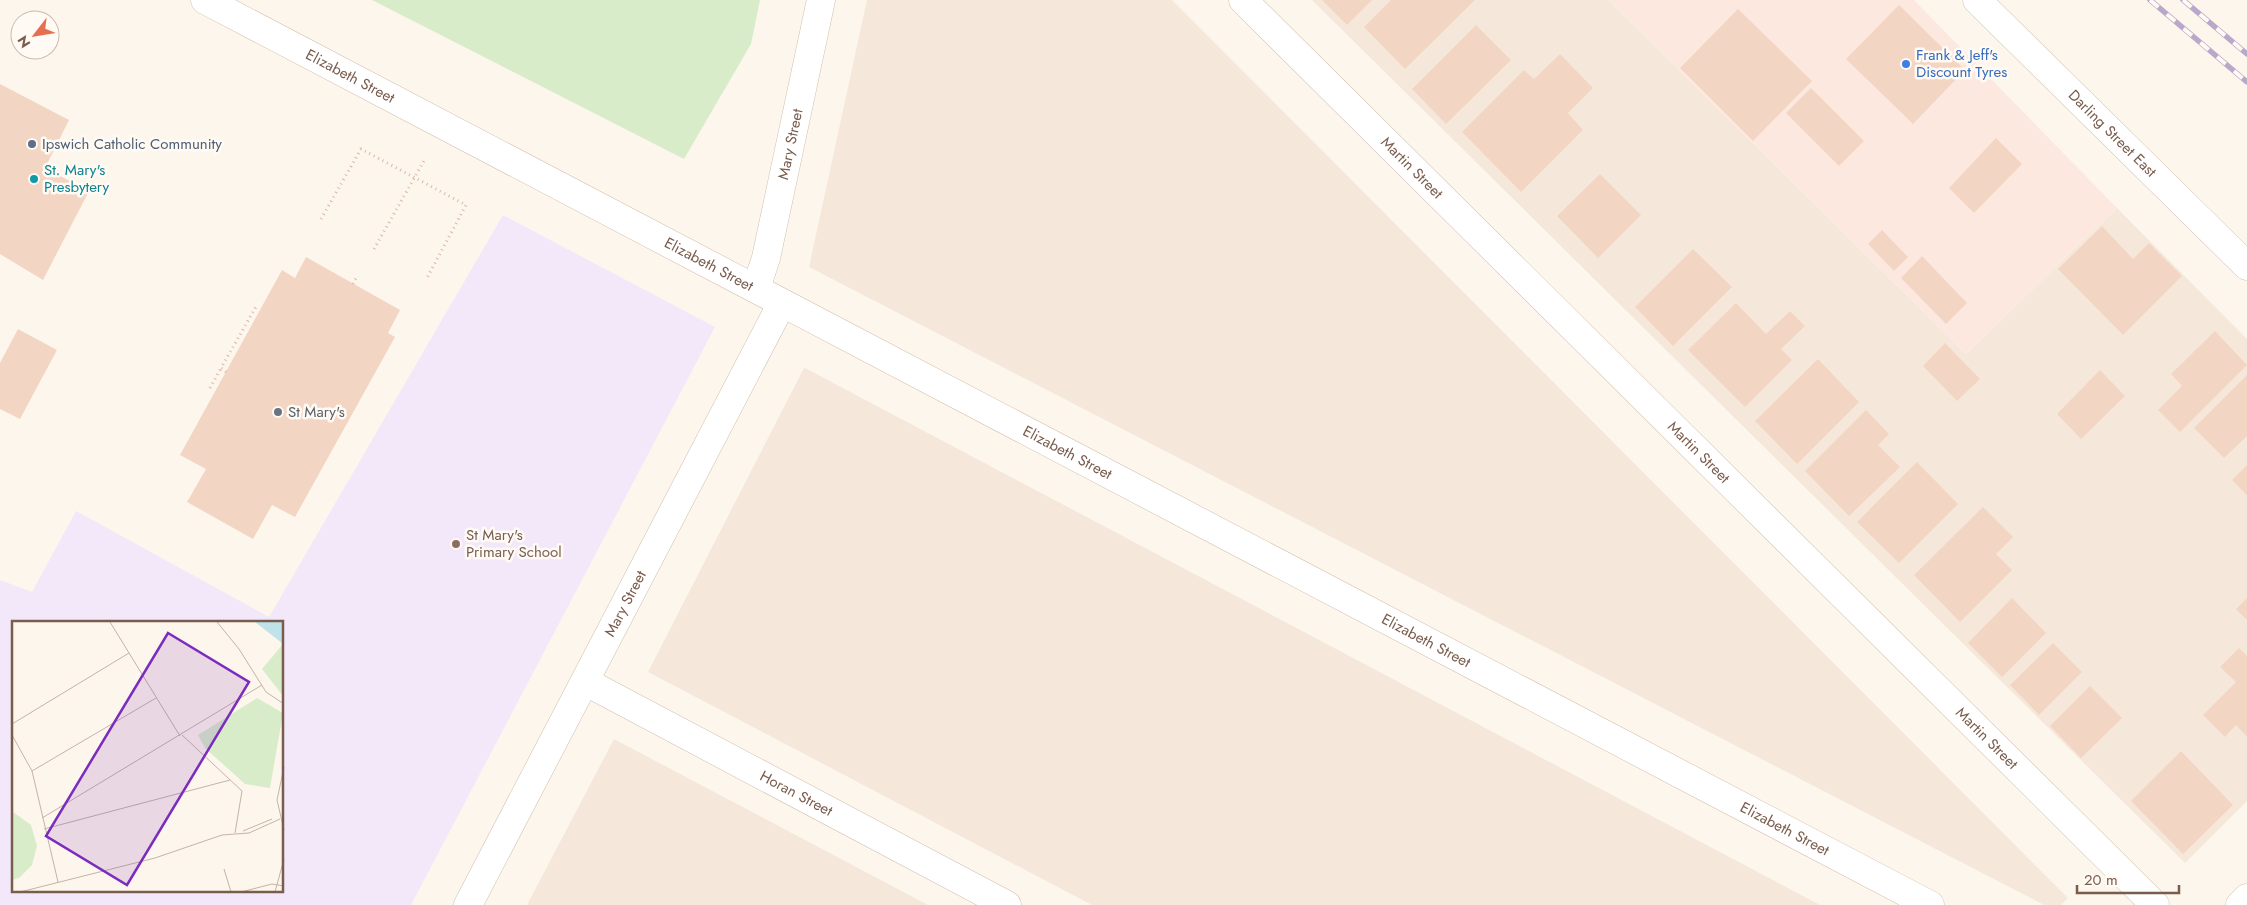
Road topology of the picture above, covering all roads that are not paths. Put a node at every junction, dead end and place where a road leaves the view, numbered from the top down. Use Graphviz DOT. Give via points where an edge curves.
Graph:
graph roads {
  1 [pos="204,0"];
  2 [pos="821,0"];
  3 [pos="1243,0"];
  4 [pos="1977,0"];
  5 [pos="2247,266"];
  6 [pos="756,288"];
  7 [pos="782,303"];
  8 [pos="586,682"];
  9 [pos="2247,898"];
  10 [pos="468,905"];
  11 [pos="1007,905"];
  12 [pos="1930,905"];
  13 [pos="2155,905"];
  14 [pos="2240,905"];
  1 -- 6 [label="street, Elizabeth Street"];
  2 -- 6 [label="street, Mary Street" via="766,258"];
  3 -- 13 [label="street, Martin Street"];
  4 -- 5 [label="street, Darling Street East"];
  6 -- 7 [label="street, Elizabeth Street"];
  7 -- 8 [label="street, Mary Street"];
  7 -- 12 [label="street, Elizabeth Street"];
  8 -- 10 [label="street, Mary Street"];
  8 -- 11 [label="street, Horan Street"];
  9 -- 14 [label="street"];
}
